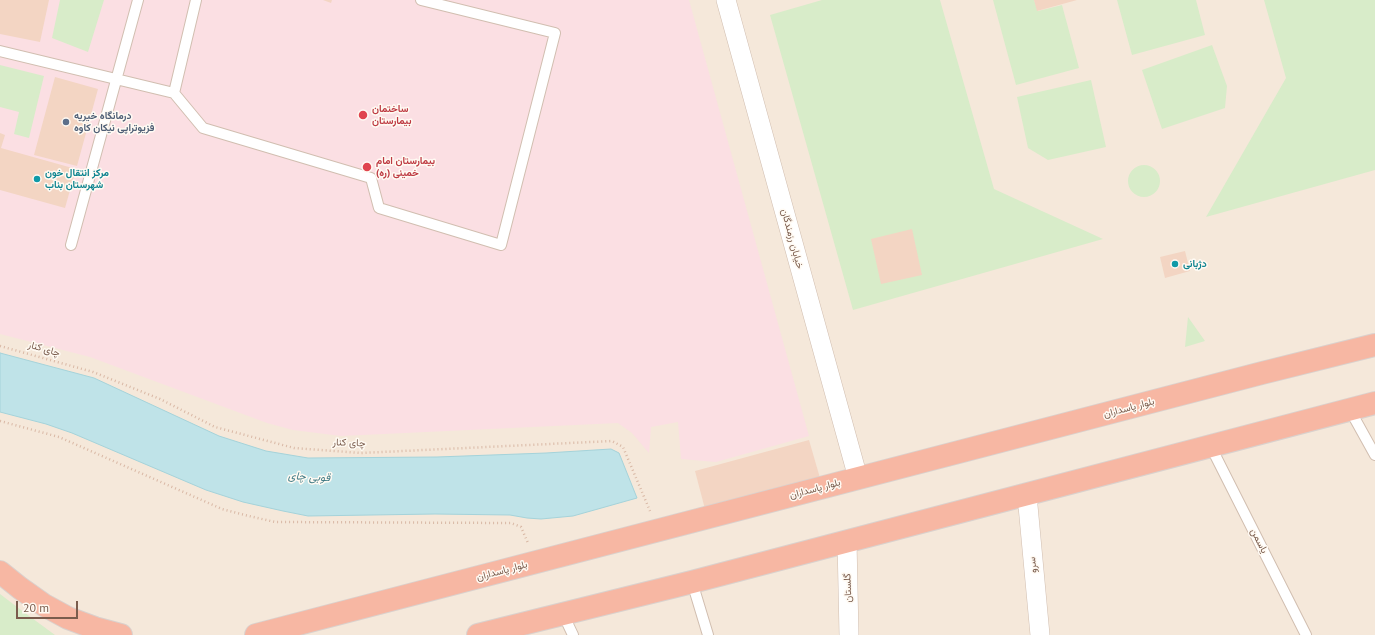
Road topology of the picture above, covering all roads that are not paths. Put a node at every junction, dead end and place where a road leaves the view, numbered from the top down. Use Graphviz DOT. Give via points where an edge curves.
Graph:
graph roads {
  1 [pos="138,0"];
  2 [pos="196,0"];
  3 [pos="421,0"];
  4 [pos="726,0"];
  5 [pos="0,51"];
  6 [pos="116,79"];
  7 [pos="174,93"];
  8 [pos="71,245"];
  9 [pos="1375,345"];
  10 [pos="1375,403"];
  11 [pos="1350,410"];
  12 [pos="1211,447"];
  13 [pos="1375,455"];
  14 [pos="858,478"];
  15 [pos="1026,495"];
  16 [pos="847,541"];
  17 [pos="0,572"];
  18 [pos="692,582"];
  19 [pos="563,614"];
  20 [pos="121,635"];
  21 [pos="256,635"];
  22 [pos="478,635"];
  23 [pos="573,635"];
  24 [pos="708,635"];
  25 [pos="850,635"];
  26 [pos="1040,635"];
  27 [pos="1306,635"];
  1 -- 6 [label="lane"];
  2 -- 7 [label="lane"];
  3 -- 7 [label="lane" via="555,33 501,245 379,208 371,178 203,128"];
  4 -- 14 [label="street, خیابان رزمندگان"];
  5 -- 6 [label="lane"];
  6 -- 7 [label="lane"];
  6 -- 8 [label="lane"];
  9 -- 14 [label="highway, بلوار پاسداران"];
  10 -- 11 [label="highway"];
  11 -- 12 [label="highway"];
  11 -- 13 [label="lane"];
  12 -- 15 [label="highway"];
  12 -- 27 [label="lane, یاسمن"];
  14 -- 21 [label="highway, بلوار پاسداران"];
  15 -- 16 [label="highway"];
  15 -- 26 [label="street, سرو"];
  16 -- 18 [label="highway"];
  16 -- 25 [label="street, گلستان"];
  17 -- 20 [label="highway" via="44,605 68,618"];
  18 -- 19 [label="highway"];
  18 -- 24 [label="lane"];
  19 -- 22 [label="highway"];
  19 -- 23 [label="lane"];
}
